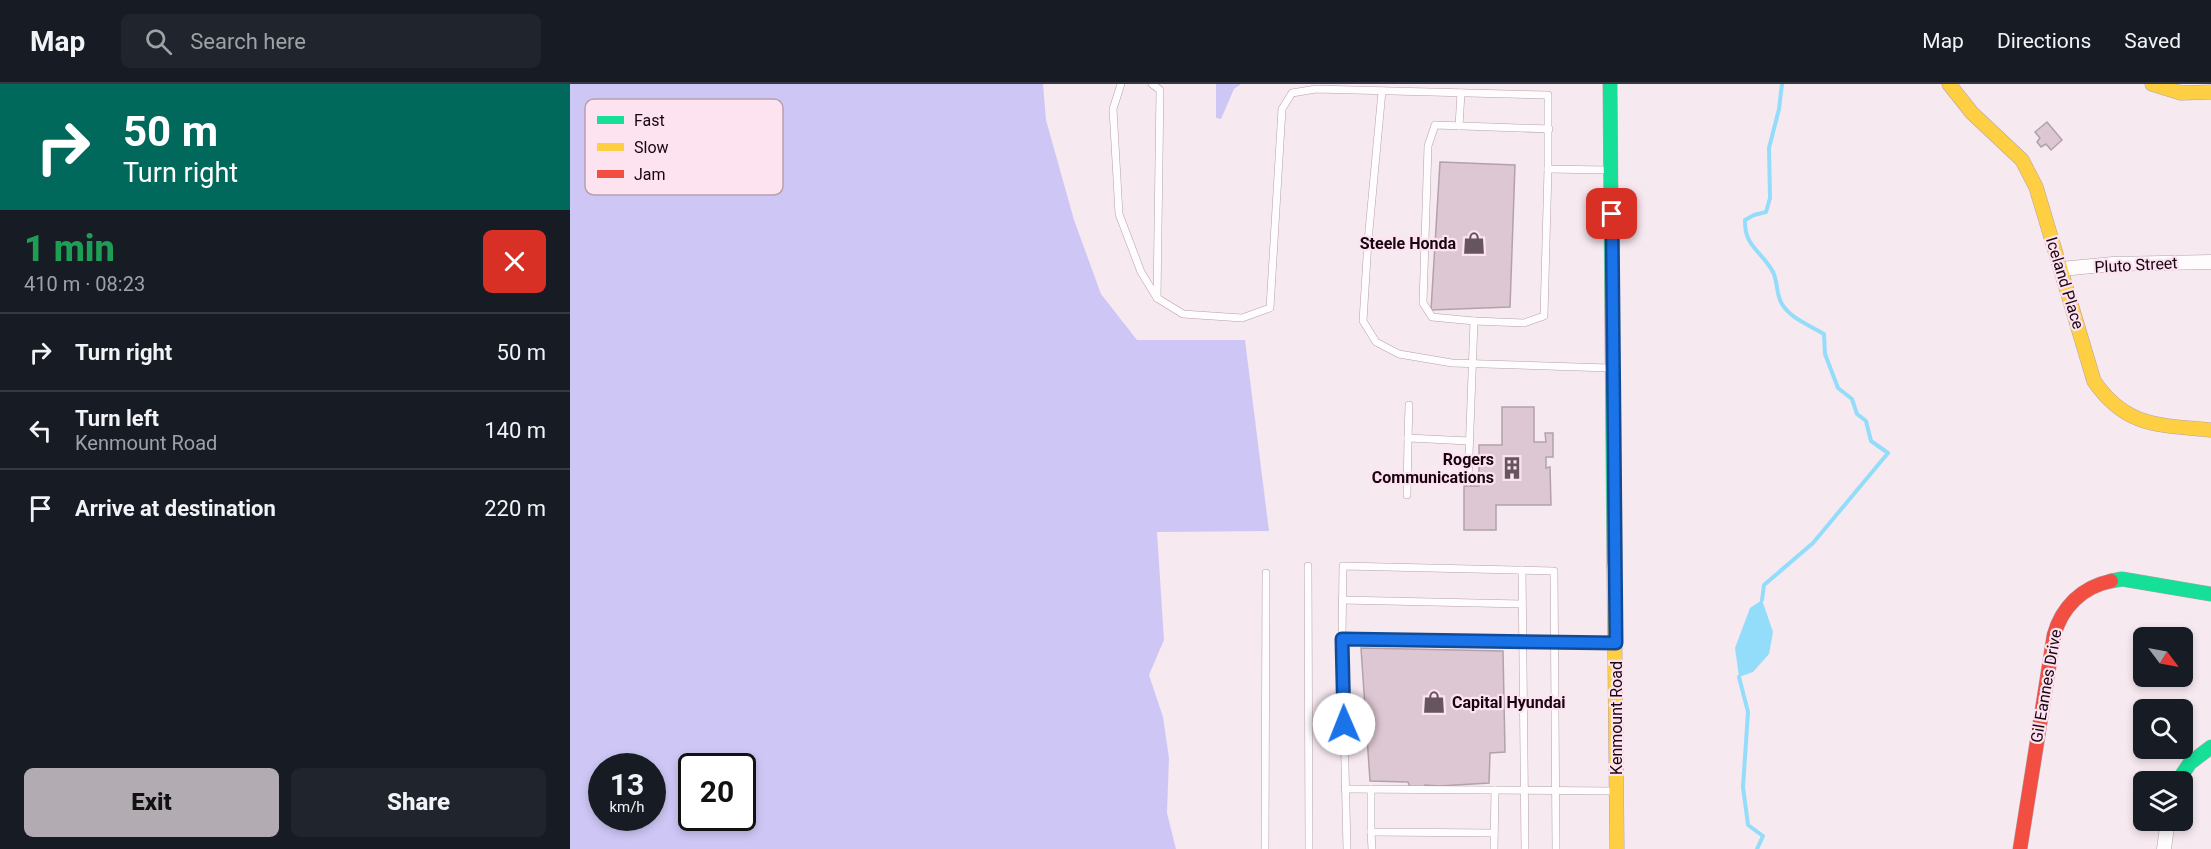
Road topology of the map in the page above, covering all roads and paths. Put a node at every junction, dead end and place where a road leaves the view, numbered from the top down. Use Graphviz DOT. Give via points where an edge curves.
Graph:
graph roads {
  1 [pos="1121,84"];
  2 [pos="1152,84"];
  3 [pos="1610,84"];
  4 [pos="1949,84"];
  5 [pos="2152,84"];
  6 [pos="1382,91"];
  7 [pos="2211,92"];
  8 [pos="1461,93"];
  9 [pos="1459,126"];
  10 [pos="1549,129"];
  11 [pos="1548,169"];
  12 [pos="1611,170"];
  13 [pos="2211,262"];
  14 [pos="2061,270"];
  15 [pos="1157,297"];
  16 [pos="1474,321"];
  17 [pos="1473,364"];
  18 [pos="1614,368"];
  19 [pos="1409,405"];
  20 [pos="2211,430"];
  21 [pos="1408,438"];
  22 [pos="1469,441"];
  23 [pos="1468,482"];
  24 [pos="1407,495"];
  25 [pos="1308,566"];
  26 [pos="1522,570"];
  27 [pos="1266,573"];
  28 [pos="2211,594"];
  29 [pos="1342,600"];
  30 [pos="1522,604"];
  31 [pos="1342,639"];
  32 [pos="1522,642"];
  33 [pos="1555,642"];
  34 [pos="1616,643"];
  35 [pos="2211,747"];
  36 [pos="2185,771"];
  37 [pos="1345,789"];
  38 [pos="1371,789"];
  39 [pos="1495,790"];
  40 [pos="1524,790"];
  41 [pos="1557,790"];
  42 [pos="1617,791"];
  43 [pos="2166,831"];
  44 [pos="1371,832"];
  45 [pos="1494,833"];
  46 [pos="1265,849"];
  47 [pos="1309,849"];
  48 [pos="1347,849"];
  49 [pos="1372,849"];
  50 [pos="1494,849"];
  51 [pos="1525,849"];
  52 [pos="1556,849"];
  53 [pos="1617,849"];
  54 [pos="2020,849"];
  55 [pos="2163,849"];
  1 -- 15 [label="lane" via="1113,109 1119,213 1141,272"];
  2 -- 15 [label="lane" via="1160,90"];
  3 -- 12 [label="street, Kenmount Road"];
  4 -- 14 [label="street, Iceland Place" via="2028,169"];
  5 -- 7 [label="street" via="2183,95"];
  6 -- 8 [label="lane"];
  6 -- 15 [label="lane" via="1316,89 1292,93 1282,109 1270,308 1242,318 1183,314"];
  6 -- 17 [label="lane" via="1363,321 1376,342 1399,354"];
  8 -- 9 [label="lane"];
  8 -- 10 [label="lane" via="1548,95"];
  9 -- 10 [label="lane"];
  9 -- 16 [label="lane" via="1435,125 1428,146 1423,303 1432,317"];
  10 -- 11 [label="lane"];
  11 -- 12 [label="lane"];
  11 -- 16 [label="lane" via="1544,316 1524,323"];
  12 -- 18 [label="street, Kenmount Road"];
  13 -- 14 [label="street, Pluto Street" via="2113,264"];
  14 -- 20 [label="street, Iceland Place" via="2094,381 2109,404 2150,424"];
  16 -- 17 [label="lane"];
  17 -- 18 [label="lane"];
  17 -- 22 [label="lane"];
  18 -- 34 [label="street, Kenmount Road"];
  19 -- 21 [label="lane"];
  21 -- 22 [label="lane"];
  21 -- 24 [label="lane"];
  22 -- 23 [label="lane"];
  25 -- 47 [label="lane"];
  26 -- 29 [label="lane" via="1343,566"];
  26 -- 30 [label="lane"];
  26 -- 33 [label="lane" via="1554,571"];
  27 -- 46 [label="lane"];
  28 -- 54 [label="street, Gil Eannes Drive" via="2122,579 2092,586 2069,604 2054,635"];
  29 -- 30 [label="lane"];
  29 -- 31 [label="lane"];
  30 -- 32 [label="lane"];
  31 -- 32 [label="lane"];
  31 -- 37 [label="lane"];
  32 -- 33 [label="lane"];
  32 -- 40 [label="lane"];
  33 -- 34 [label="lane"];
  33 -- 41 [label="lane"];
  34 -- 42 [label="street, Kenmount Road"];
  35 -- 36 [label="street"];
  37 -- 38 [label="lane"];
  37 -- 48 [label="lane"];
  38 -- 39 [label="lane"];
  38 -- 44 [label="lane"];
  39 -- 40 [label="lane"];
  39 -- 45 [label="lane"];
  40 -- 41 [label="lane"];
  40 -- 51 [label="lane"];
  41 -- 42 [label="lane"];
  41 -- 52 [label="lane"];
  42 -- 53 [label="street, Kenmount Road"];
  43 -- 55 [label="street"];
  44 -- 45 [label="lane"];
  44 -- 49 [label="lane"];
  45 -- 50 [label="lane"];
}
